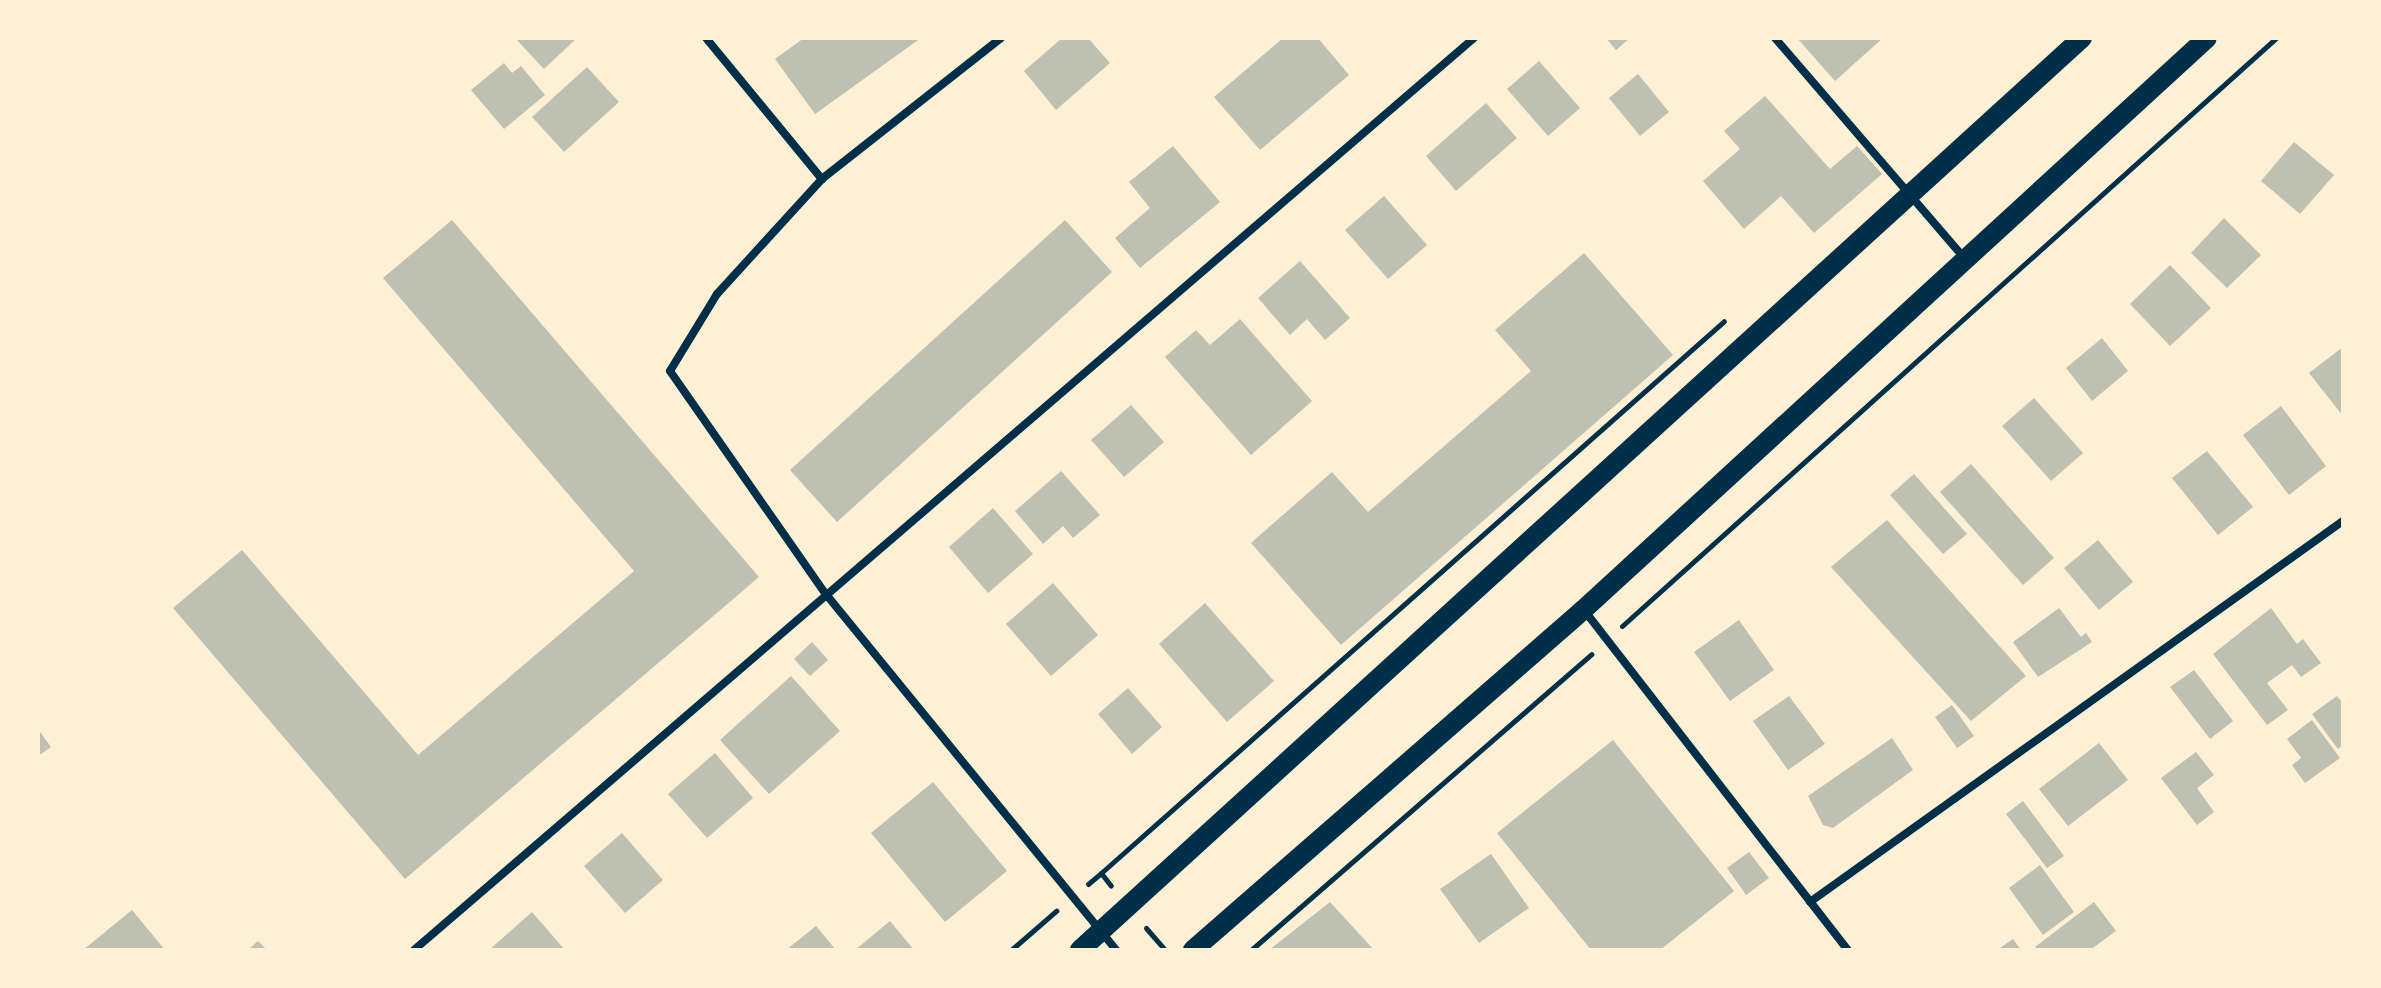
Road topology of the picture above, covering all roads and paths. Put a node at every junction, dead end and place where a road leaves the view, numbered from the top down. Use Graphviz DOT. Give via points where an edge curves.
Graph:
graph roads {
  1 [pos="706,38"];
  2 [pos="1001,38"];
  3 [pos="1474,38"];
  4 [pos="1775,38"];
  5 [pos="2082,38"];
  6 [pos="2207,38"];
  7 [pos="2276,38"];
  8 [pos="822,179"];
  9 [pos="1911,194"];
  10 [pos="1966,259"];
  11 [pos="1726,319"];
  12 [pos="2343,521"];
  13 [pos="825,593"];
  14 [pos="1583,610"];
  15 [pos="1607,640"];
  16 [pos="1101,873"];
  17 [pos="1810,902"];
  18 [pos="1102,931"];
  19 [pos="414,950"];
  20 [pos="1080,950"];
  21 [pos="1116,950"];
  22 [pos="1193,950"];
  23 [pos="1251,950"];
  24 [pos="1848,950"];
  1 -- 8 [label="street"];
  2 -- 8 [label="street"];
  3 -- 13 [label="street"];
  4 -- 9 [label="street"];
  5 -- 9 [label="main road"];
  6 -- 10 [label="main road"];
  7 -- 15 [label="path"];
  8 -- 13 [label="street" via="717,294 670,371"];
  9 -- 10 [label="street"];
  9 -- 18 [label="main road"];
  10 -- 14 [label="main road"];
  11 -- 16 [label="path"];
  12 -- 17 [label="street"];
  13 -- 18 [label="street"];
  13 -- 19 [label="street"];
  14 -- 15 [label="street"];
  14 -- 22 [label="main road"];
  15 -- 17 [label="street"];
  15 -- 23 [label="path"];
  17 -- 24 [label="street"];
  18 -- 20 [label="main road"];
  18 -- 21 [label="street"];
}
